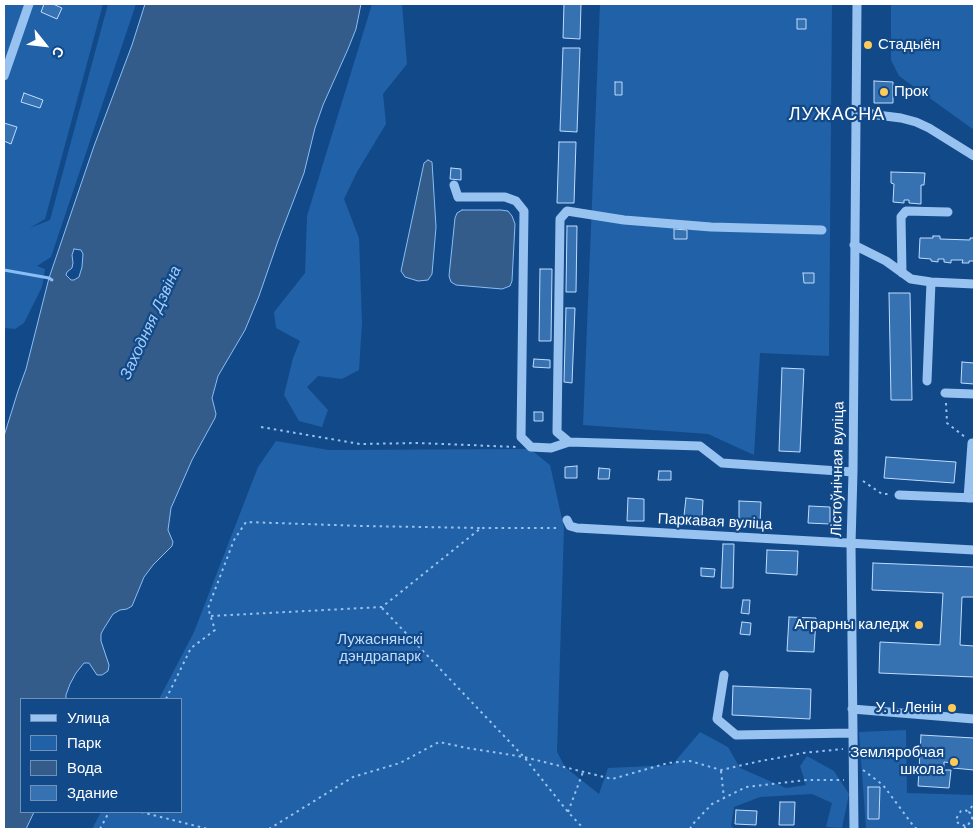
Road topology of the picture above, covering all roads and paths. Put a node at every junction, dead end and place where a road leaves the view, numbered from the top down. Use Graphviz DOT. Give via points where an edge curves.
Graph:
graph roads {
  1 [pos="29,4"];
  2 [pos="857,4"];
  3 [pos="4,76"];
  4 [pos="857,110"];
  5 [pos="974,156"];
  6 [pos="454,185"];
  7 [pos="948,212"];
  8 [pos="822,230"];
  9 [pos="854,245"];
  10 [pos="902,273"];
  11 [pos="931,282"];
  12 [pos="974,284"];
  13 [pos="927,380"];
  14 [pos="945,393"];
  15 [pos="974,394"];
  16 [pos="261,427"];
  17 [pos="569,442"];
  18 [pos="972,443"];
  19 [pos="531,447"];
  20 [pos="853,472"];
  21 [pos="899,496"];
  22 [pos="971,498"];
  23 [pos="567,520"];
  24 [pos="482,528"];
  25 [pos="577,528"];
  26 [pos="851,544"];
  27 [pos="974,550"];
  28 [pos="382,607"];
  29 [pos="211,616"];
  30 [pos="724,675"];
  31 [pos="166,698"];
  32 [pos="852,709"];
  33 [pos="974,718"];
  34 [pos="852,733"];
  35 [pos="853,748"];
  36 [pos="524,757"];
  37 [pos="853,763"];
  38 [pos="721,770"];
  39 [pos="583,772"];
  40 [pos="853,780"];
  41 [pos="724,798"];
  42 [pos="974,802"];
  43 [pos="568,812"];
  44 [pos="969,812"];
  45 [pos="108,813"];
  46 [pos="145,813"];
  47 [pos="965,828"];
  48 [pos="100,829"];
  49 [pos="208,829"];
  50 [pos="268,829"];
  51 [pos="584,829"];
  52 [pos="690,829"];
  53 [pos="854,829"];
  54 [pos="920,829"];
  1 -- 3 [label="street"];
  2 -- 4 [label="street, Лістоўнічная вуліца"];
  4 -- 5 [label="street" via="916,122"];
  4 -- 9 [label="street, Лістоўнічная вуліца"];
  6 -- 19 [label="street" via="458,197 505,197 516,201 524,211 521,437"];
  7 -- 10 [label="street" via="906,211 901,217"];
  8 -- 17 [label="street" via="711,227 624,220 567,211 560,219 557,432"];
  9 -- 10 [label="street"];
  9 -- 20 [label="street, Лістоўнічная вуліца"];
  10 -- 11 [label="street" via="911,279"];
  11 -- 12 [label="street"];
  11 -- 13 [label="street"];
  14 -- 15 [label="street"];
  14 -- 18 [label="path" via="947,423"];
  16 -- 19 [label="path" via="360,444"];
  17 -- 19 [label="street" via="551,448"];
  17 -- 20 [label="street" via="700,446 722,463"];
  18 -- 22 [label="street"];
  20 -- 21 [label="path" via="882,494"];
  20 -- 26 [label="street, Лістоўнічная вуліца"];
  21 -- 22 [label="street"];
  23 -- 25 [label="street" via="570,526"];
  24 -- 25 [label="path"];
  24 -- 28 [label="path"];
  24 -- 29 [label="path" via="246,522 234,540 208,608"];
  25 -- 26 [label="street, Паркавая вуліца"];
  26 -- 27 [label="street, Паркавая вуліца"];
  26 -- 32 [label="street, Лістоўнічная вуліца"];
  28 -- 29 [label="path"];
  28 -- 36 [label="path"];
  29 -- 31 [label="path" via="215,630 191,648"];
  30 -- 34 [label="street" via="717,720 736,736"];
  32 -- 33 [label="street"];
  32 -- 34 [label="street, Лістоўнічная вуліца"];
  34 -- 35 [label="street, Лістоўнічная вуліца"];
  35 -- 37 [label="street, Лістоўнічная вуліца"];
  35 -- 38 [label="path" via="803,753"];
  36 -- 39 [label="path"];
  36 -- 43 [label="path"];
  36 -- 50 [label="path" via="439,742 400,763 353,777"];
  37 -- 40 [label="street, Лістоўнічная вуліца"];
  37 -- 54 [label="path" via="883,785 915,828"];
  38 -- 39 [label="path" via="690,761 668,763 612,779"];
  38 -- 41 [label="path"];
  39 -- 43 [label="path"];
  40 -- 41 [label="path" via="807,780 746,787"];
  40 -- 53 [label="street, Лістоўнічная вуліца"];
  41 -- 52 [label="path" via="712,804"];
  42 -- 44 [label="path"];
  43 -- 51 [label="path"];
  44 -- 47 [label="path" via="972,819"];
  44 -- 47 [label="path" via="961,811 956,820"];
  45 -- 48 [label="path"];
  46 -- 49 [label="path"];
}
